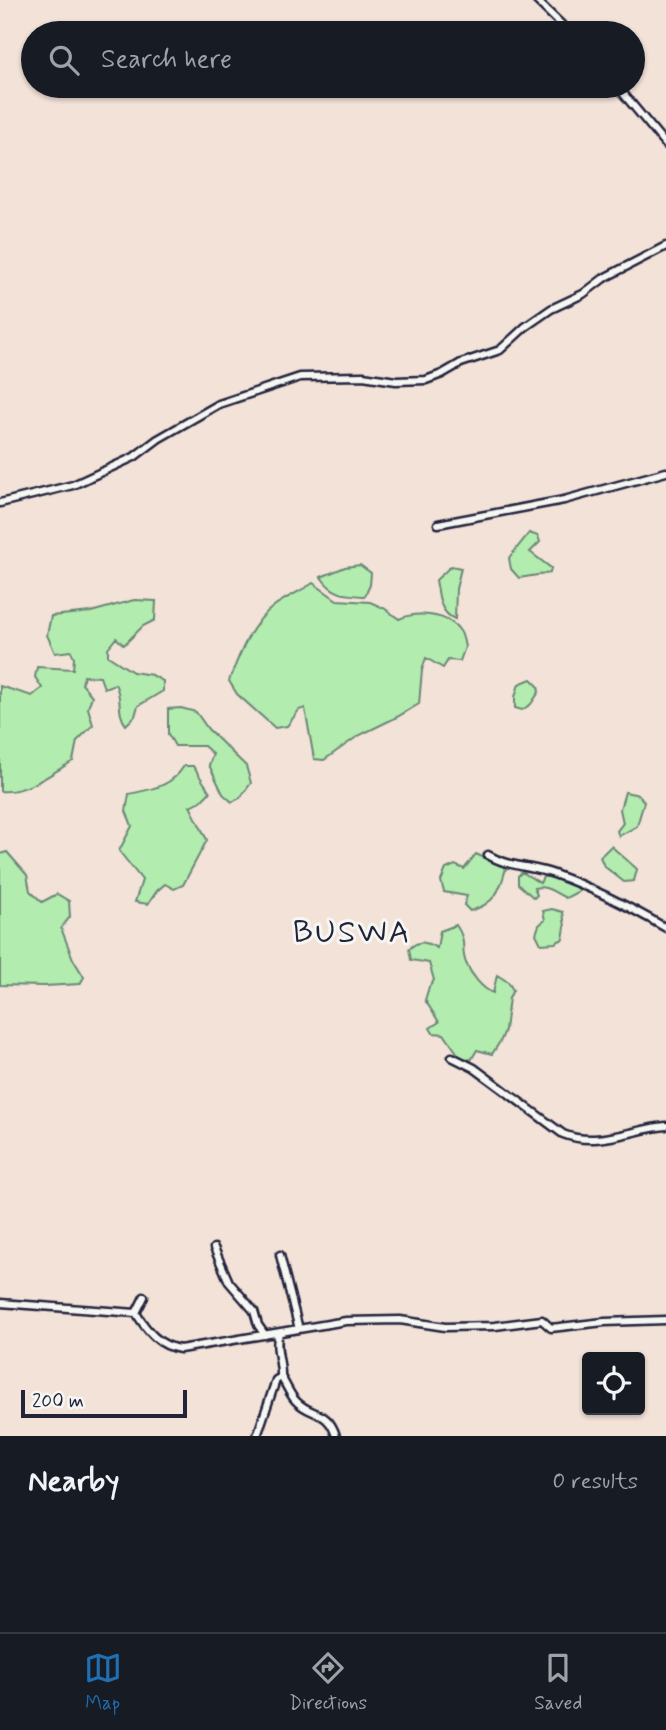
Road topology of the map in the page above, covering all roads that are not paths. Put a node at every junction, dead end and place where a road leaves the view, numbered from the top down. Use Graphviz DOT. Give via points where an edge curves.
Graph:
graph roads {
  1 [pos="536,0"];
  2 [pos="558,21"];
  3 [pos="627,98"];
  4 [pos="666,145"];
  5 [pos="666,246"];
  6 [pos="666,472"];
  7 [pos="0,503"];
  8 [pos="438,524"];
  9 [pos="488,855"];
  10 [pos="666,928"];
  11 [pos="452,1057"];
  12 [pos="666,1126"];
  13 [pos="214,1248"];
  14 [pos="280,1255"];
  15 [pos="144,1297"];
  16 [pos="0,1303"];
  17 [pos="136,1313"];
  18 [pos="666,1320"];
  19 [pos="299,1329"];
  20 [pos="279,1333"];
  21 [pos="265,1335"];
  22 [pos="281,1377"];
  23 [pos="257,1436"];
  24 [pos="336,1436"];
  1 -- 2 [label="street"];
  3 -- 4 [label="street"];
  5 -- 7 [label="street" via="551,309 500,350 442,374 426,380 396,381 363,376 300,377 219,404 134,457 73,485"];
  6 -- 8 [label="street" via="564,500"];
  9 -- 10 [label="street" via="592,888"];
  11 -- 12 [label="street" via="576,1139"];
  13 -- 21 [label="street" via="229,1282 254,1311"];
  14 -- 19 [label="street"];
  15 -- 17 [label="street"];
  16 -- 17 [label="street"];
  17 -- 21 [label="street" via="146,1330 167,1348"];
  18 -- 19 [label="street" via="551,1328 542,1320 445,1327 400,1320 346,1321"];
  19 -- 20 [label="street"];
  20 -- 21 [label="street"];
  20 -- 22 [label="street"];
  22 -- 23 [label="street" via="276,1380"];
  22 -- 24 [label="street" via="295,1401 324,1415"];
}
